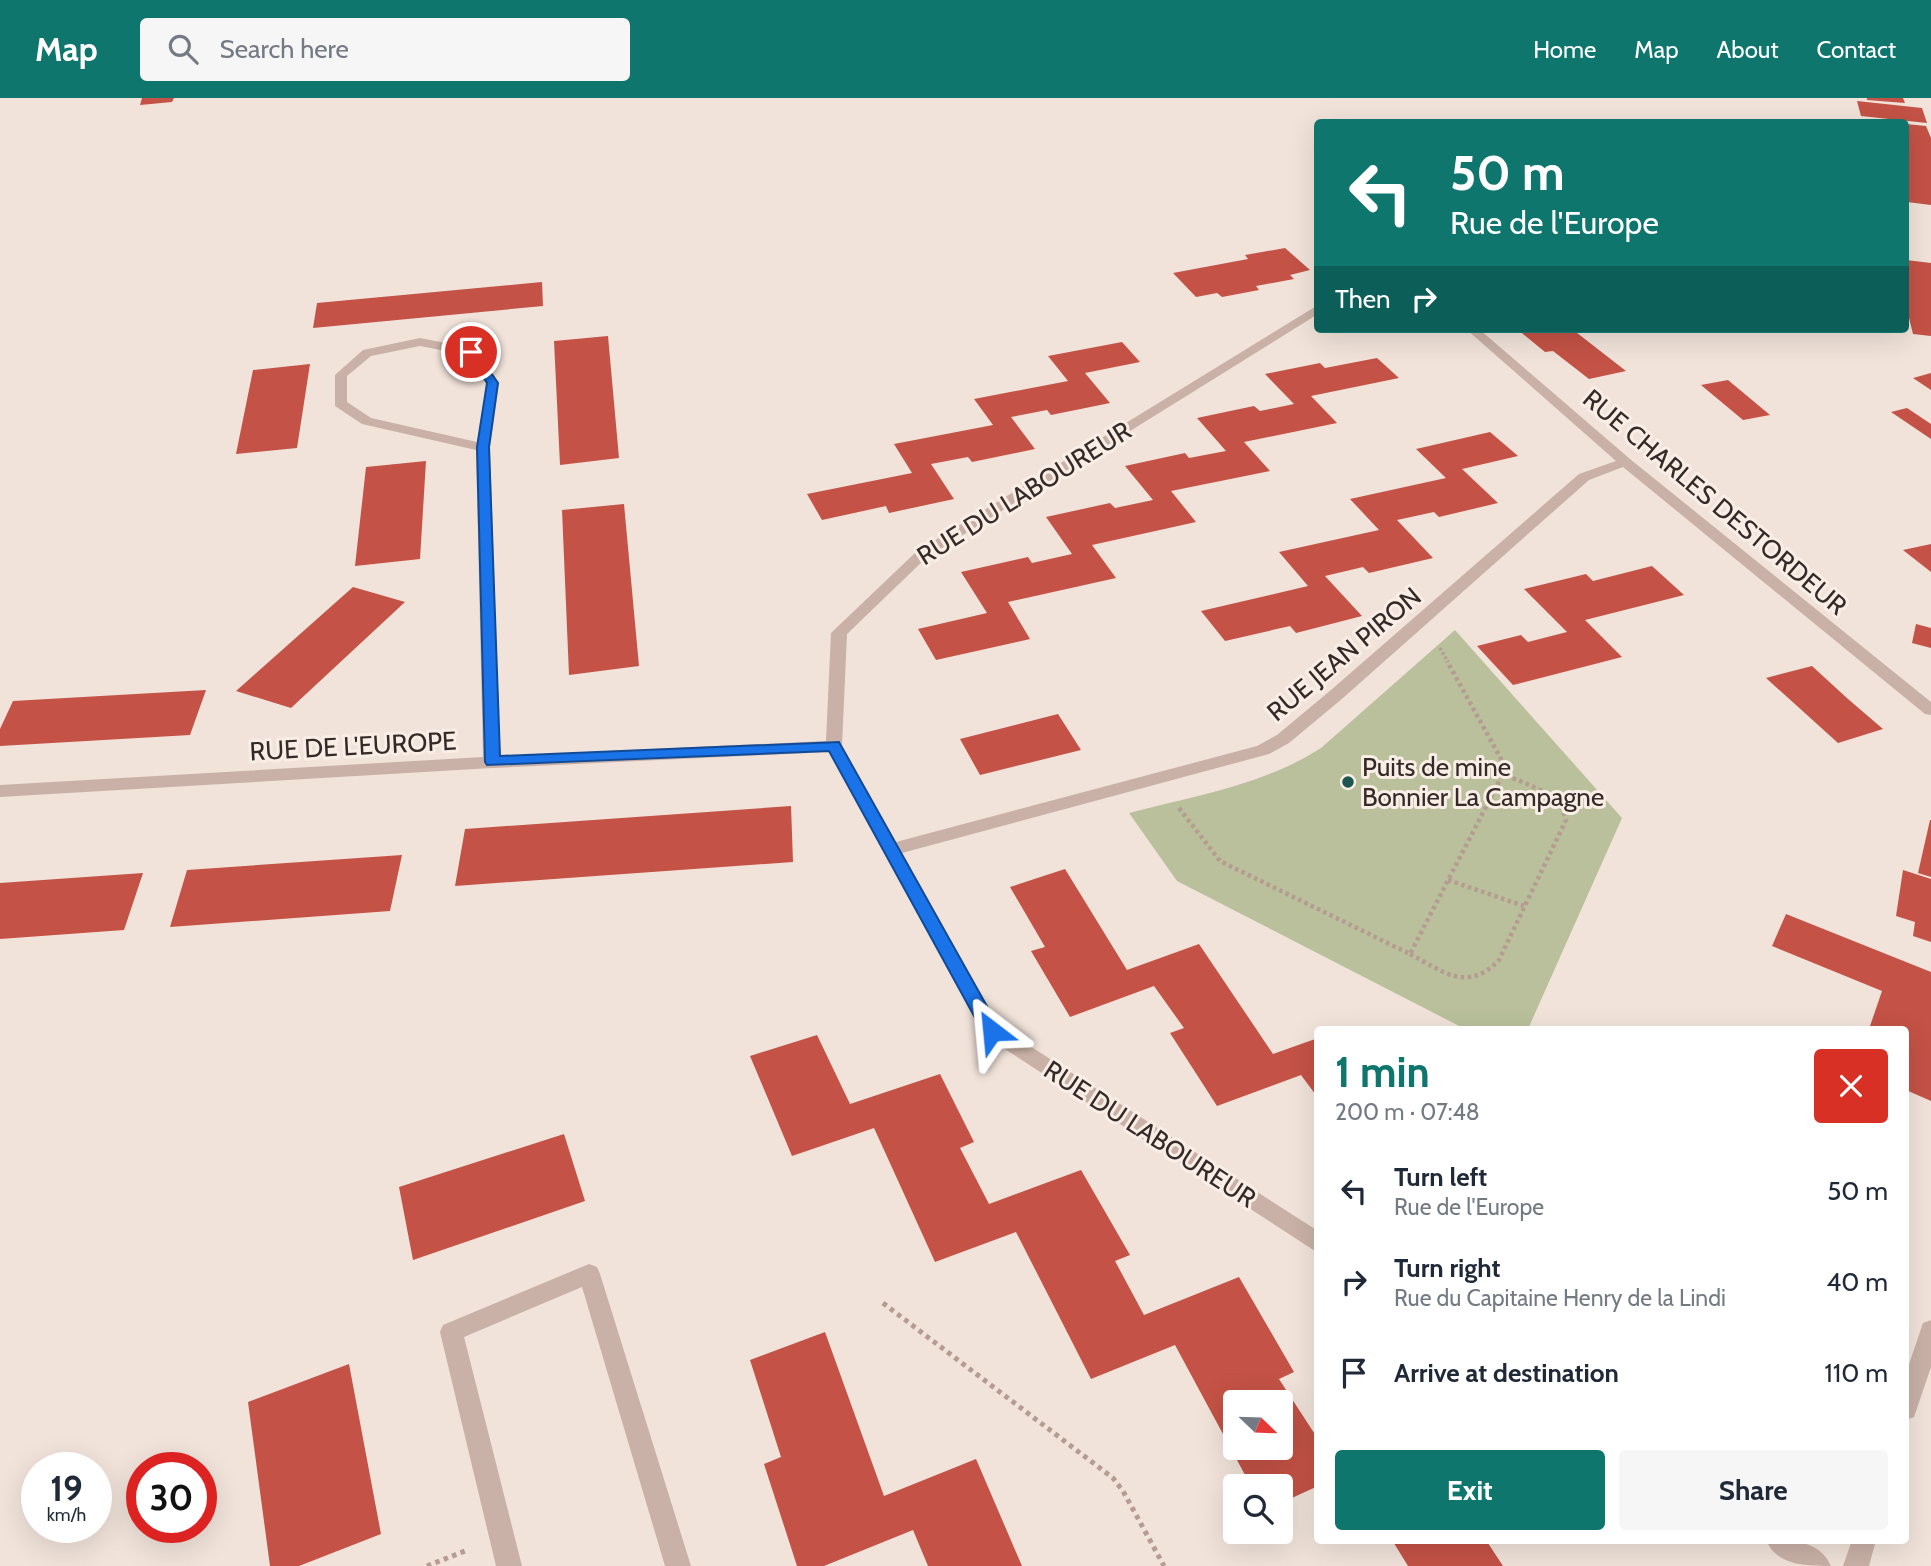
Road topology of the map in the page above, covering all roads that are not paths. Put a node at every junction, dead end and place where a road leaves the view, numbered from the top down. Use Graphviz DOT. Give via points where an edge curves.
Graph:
graph roads {
  1 [pos="1314,311"];
  2 [pos="1477,333"];
  3 [pos="483,447"];
  4 [pos="1625,462"];
  5 [pos="1931,710"];
  6 [pos="834,746"];
  7 [pos="492,762"];
  8 [pos="0,791"];
  9 [pos="890,850"];
  10 [pos="1314,1240"];
  11 [pos="1931,1330"];
  12 [pos="1909,1400"];
  13 [pos="1783,1544"];
  14 [pos="1863,1544"];
  15 [pos="509,1566"];
  16 [pos="678,1566"];
  17 [pos="1818,1566"];
  18 [pos="1856,1566"];
  1 -- 6 [label="street, RUE DU LABOUREUR" via="921,555 839,633"];
  2 -- 4 [label="street, RUE CHARLES DESTORDEUR"];
  3 -- 3 [label="street" via="368,421 340,403 341,375 367,353 420,342 471,352 492,383"];
  3 -- 7 [label="street"];
  4 -- 5 [label="street, RUE CHARLES DESTORDEUR"];
  4 -- 9 [label="street, RUE JEAN PIRON" via="1584,477 1283,739 1248,755"];
  6 -- 7 [label="street, RUE DE L'EUROPE"];
  6 -- 9 [label="street, RUE DU LABOUREUR"];
  7 -- 8 [label="street, RUE DE L'EUROPE"];
  9 -- 10 [label="street, RUE DU LABOUREUR" via="992,1031"];
  11 -- 12 [label="street"];
  13 -- 17 [label="street"];
  14 -- 18 [label="street"];
  15 -- 16 [label="street" via="451,1332 589,1274"];
}
